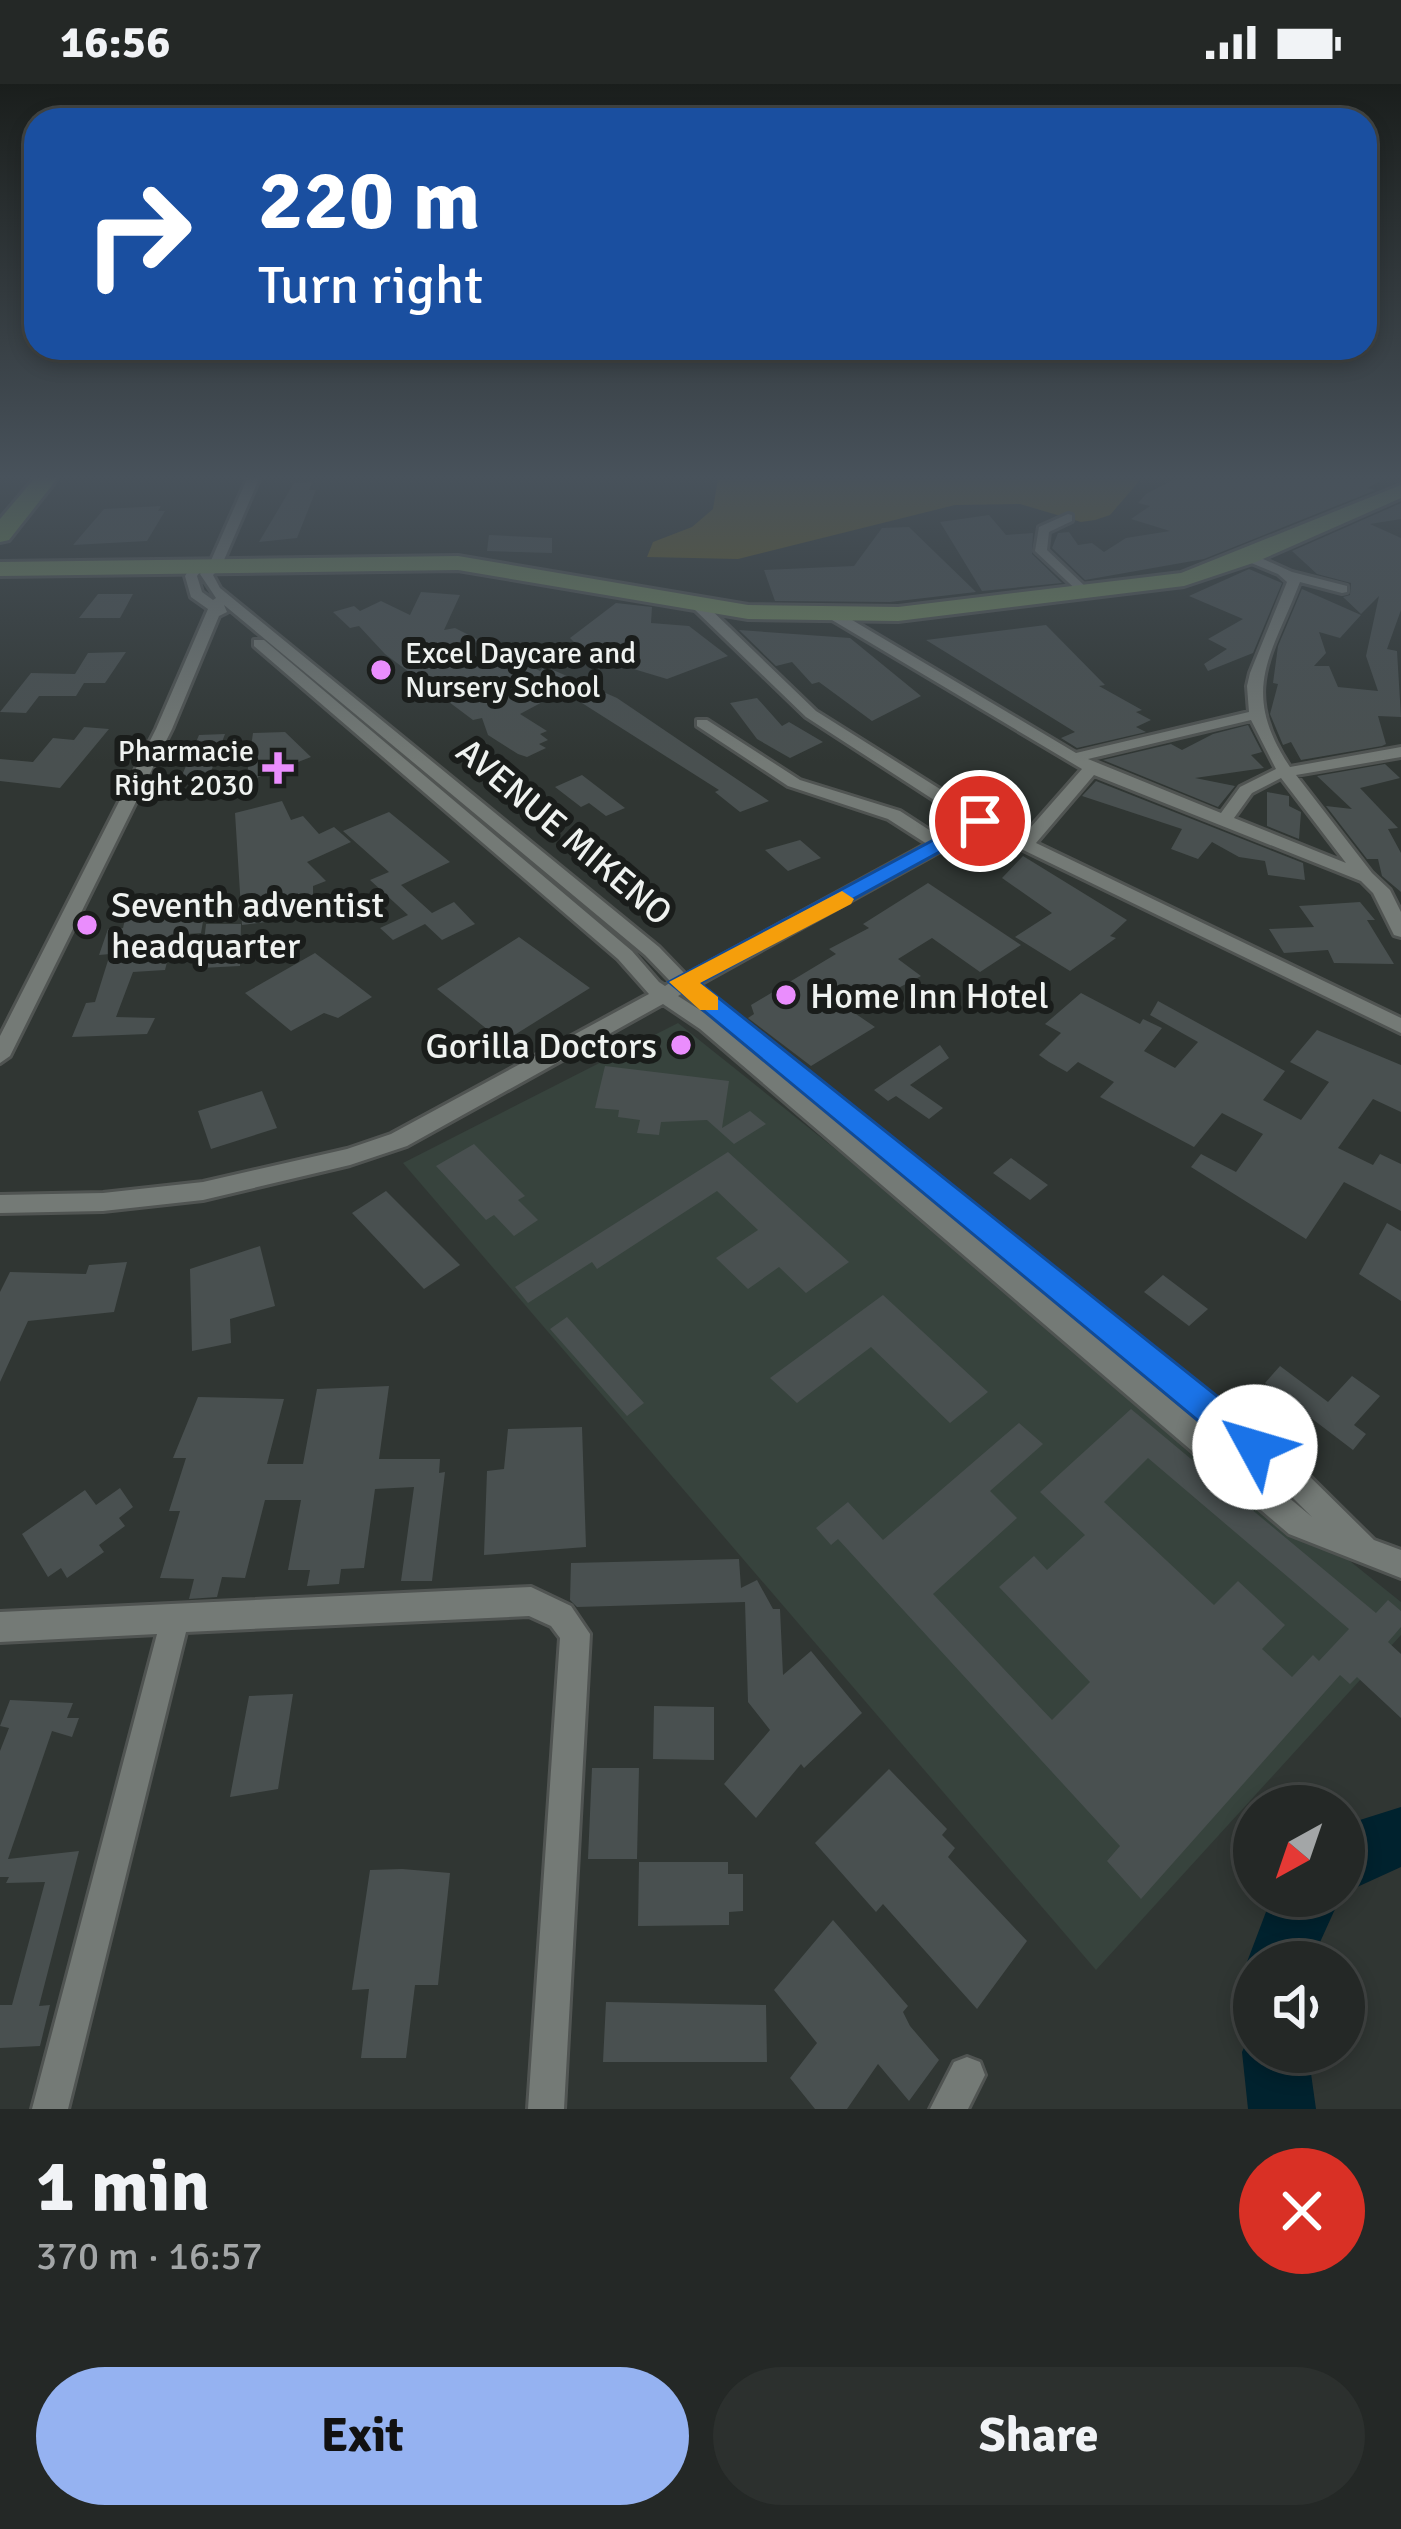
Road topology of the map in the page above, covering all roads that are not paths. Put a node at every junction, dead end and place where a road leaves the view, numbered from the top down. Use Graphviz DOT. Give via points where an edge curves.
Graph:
graph roads {
  1 [pos="195,574"];
  2 [pos="519,574"];
  3 [pos="1064,574"];
  4 [pos="1200,574"];
  5 [pos="1285,574"];
  6 [pos="1291,576"];
  7 [pos="1342,589"];
  8 [pos="1084,593"];
  9 [pos="697,604"];
  10 [pos="227,614"];
  11 [pos="837,617"];
  12 [pos="1253,715"];
  13 [pos="702,723"];
  14 [pos="1401,752"];
  15 [pos="1074,758"];
  16 [pos="1091,768"];
  17 [pos="1286,770"];
  18 [pos="1225,820"];
  19 [pos="980,821"];
  20 [pos="940,845"];
  21 [pos="1024,846"];
  22 [pos="1366,877"];
  23 [pos="1393,899"];
  24 [pos="1401,931"];
  25 [pos="672,988"];
  26 [pos="1401,1026"];
  27 [pos="0,1056"];
  28 [pos="0,1204"];
  29 [pos="1401,1564"];
  30 [pos="176,1619"];
  31 [pos="0,1627"];
  32 [pos="968,2075"];
  33 [pos="50,2109"];
  34 [pos="546,2109"];
  35 [pos="948,2109"];
  1 -- 10 [label="street, AVENUE MIKENO" via="196,594"];
  2 -- 9 [label="main road"];
  3 -- 8 [label="street"];
  4 -- 8 [label="main road"];
  5 -- 6 [label="street"];
  6 -- 7 [label="street"];
  6 -- 12 [label="street" via="1255,683"];
  8 -- 11 [label="main road"];
  9 -- 11 [label="main road"];
  9 -- 19 [label="street" via="811,715"];
  10 -- 25 [label="street, AVENUE MIKENO"];
  10 -- 27 [label="street"];
  11 -- 15 [label="street"];
  12 -- 15 [label="street"];
  12 -- 17 [label="street"];
  13 -- 20 [label="street" via="794,783 894,815"];
  14 -- 17 [label="street"];
  15 -- 16 [label="street"];
  16 -- 18 [label="street"];
  16 -- 21 [label="street"];
  17 -- 18 [label="street" via="1255,782"];
  17 -- 22 [label="street"];
  18 -- 22 [label="street"];
  19 -- 20 [label="street"];
  19 -- 21 [label="street"];
  20 -- 25 [label="street"];
  21 -- 26 [label="street"];
  22 -- 23 [label="street"];
  23 -- 24 [label="street"];
  25 -- 28 [label="street" via="446,1117 303,1174 185,1196"];
  25 -- 29 [label="street, AVENUE MIKENO" via="1299,1525"];
  30 -- 31 [label="street"];
  30 -- 33 [label="street"];
  30 -- 34 [label="street" via="531,1601 575,1634"];
  32 -- 35 [label="street"];
}
